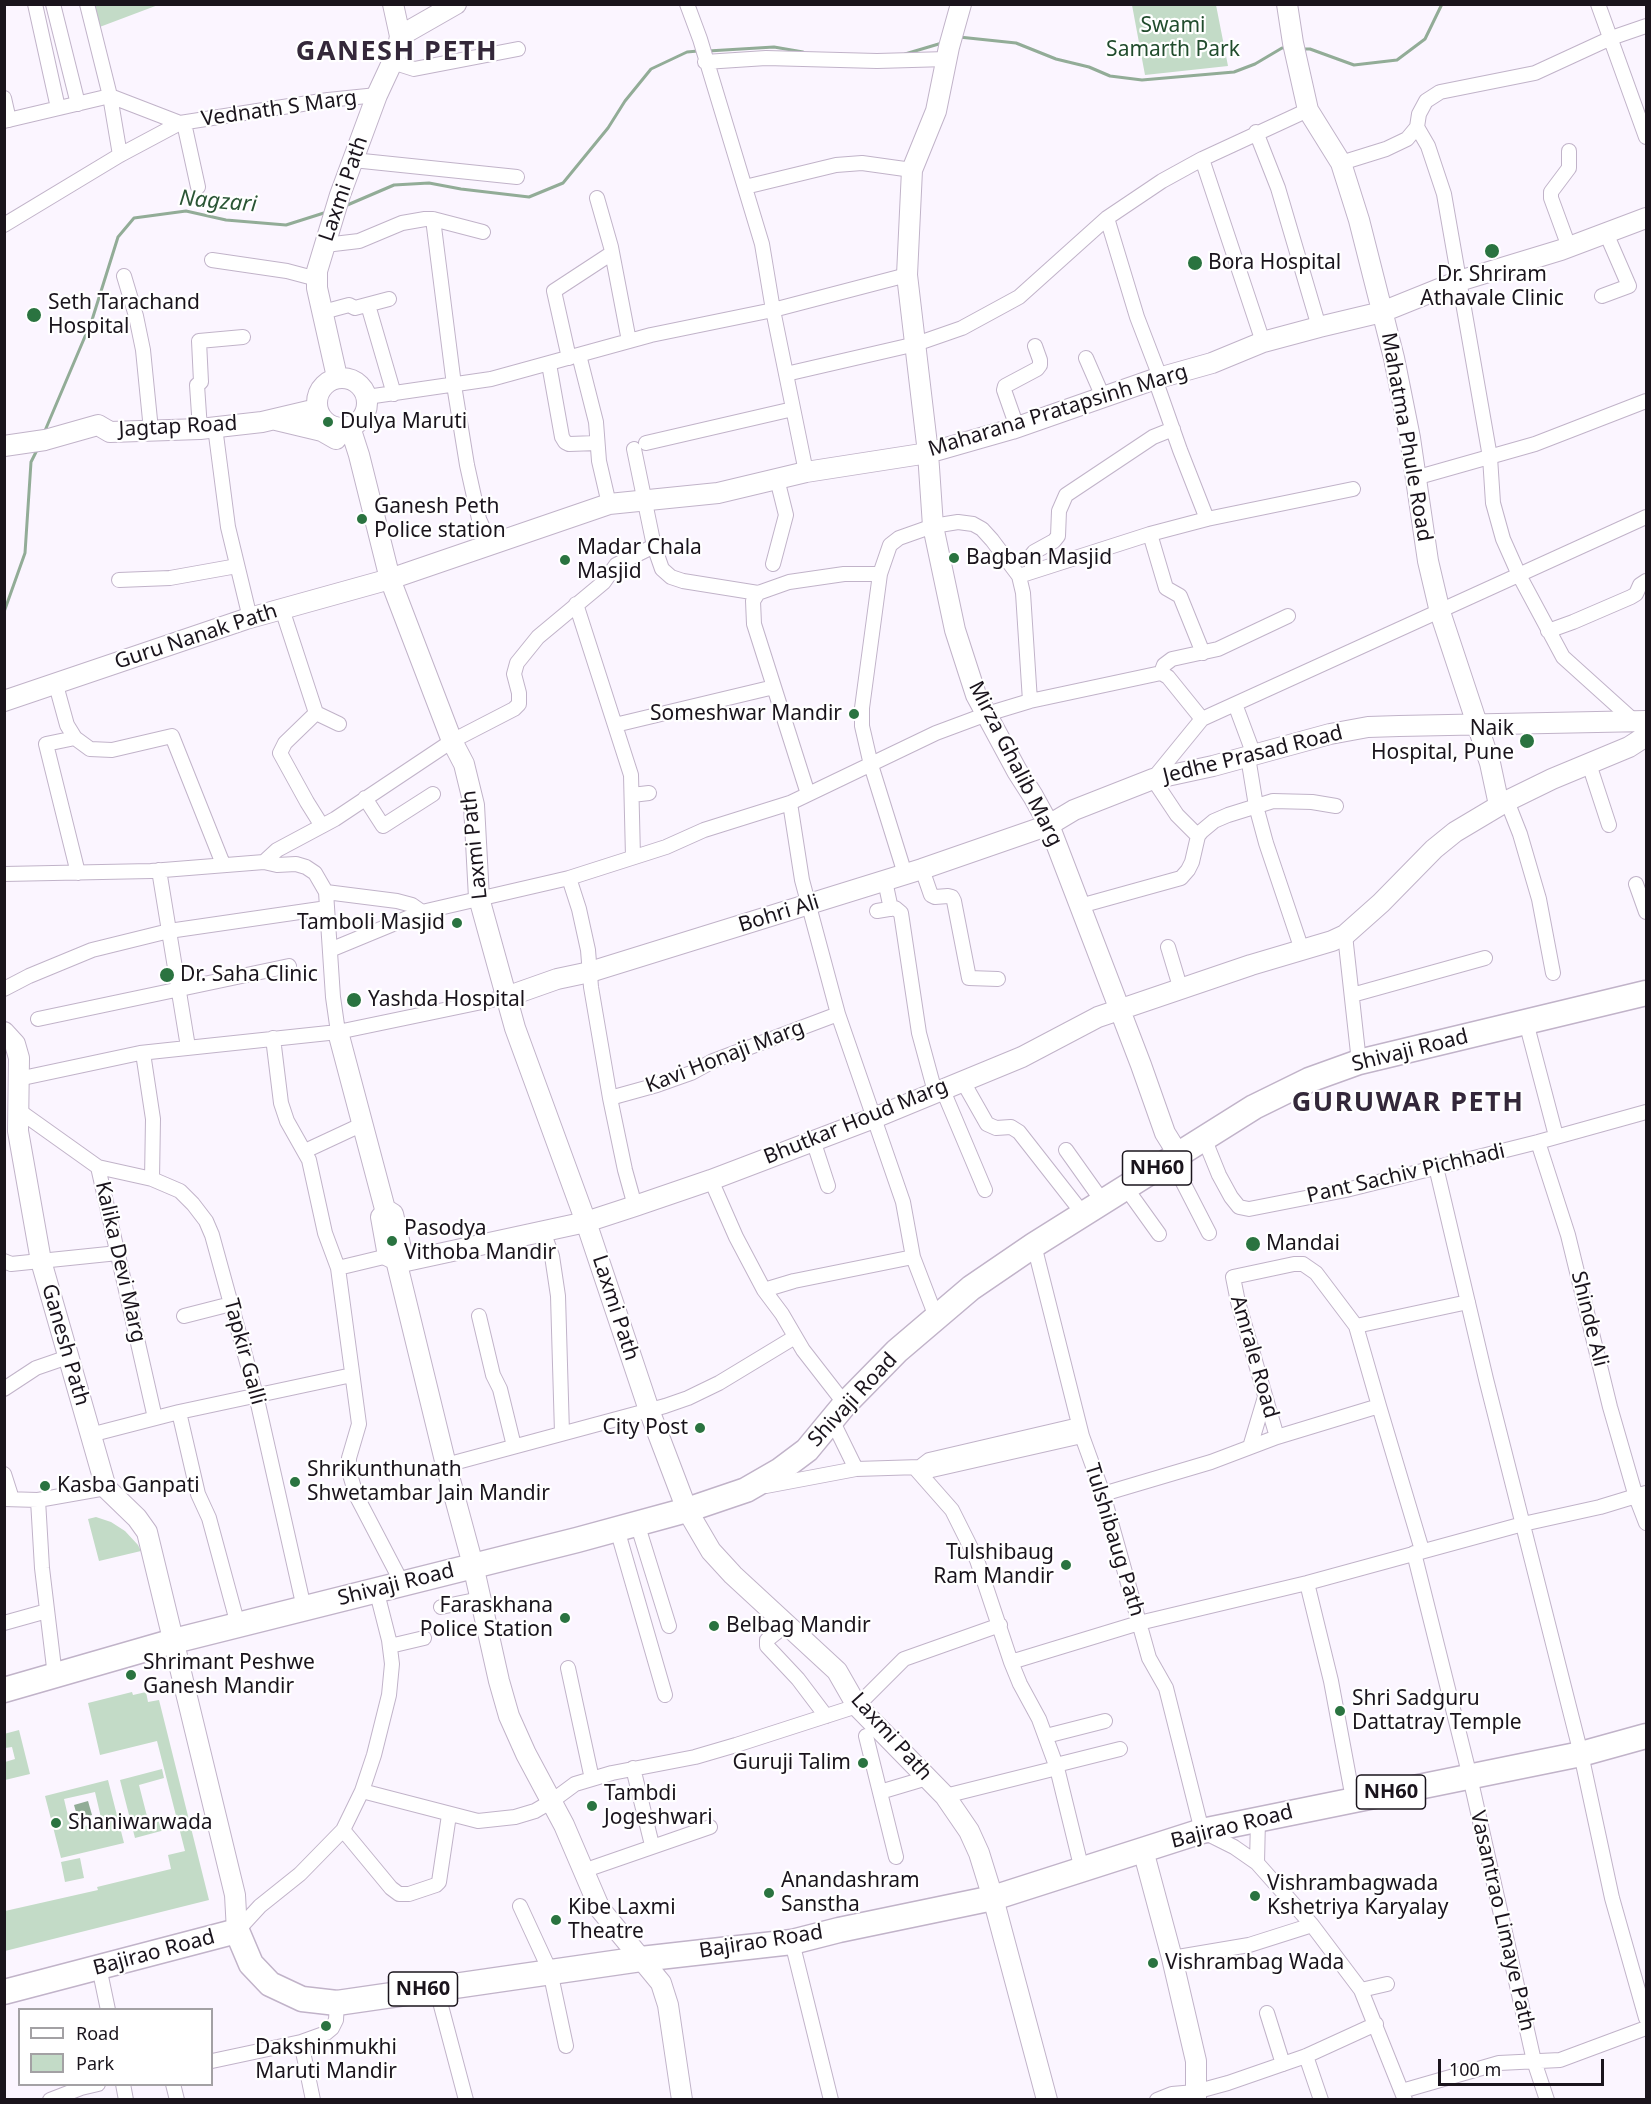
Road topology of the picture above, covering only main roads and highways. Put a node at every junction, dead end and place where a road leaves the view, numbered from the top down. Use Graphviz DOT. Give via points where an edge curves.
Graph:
graph roads {
  1 [pos="1647,993"];
  2 [pos="4,1690"];
  3 [pos="1647,1736"];
  4 [pos="4,1992"];
  1 -- 2 [label="highway, Shivaji Road / NH60" via="1359,1062 1309,1080 1254,1107 971,1288 897,1351 807,1450 746,1490 687,1510 174,1641"];
  3 -- 4 [label="highway, Bajirao Road / NH60" via="1581,1754 1202,1831 993,1898 792,1942 550,1971 337,2003 302,1999 270,1984 251,1964 237,1931"];
}
